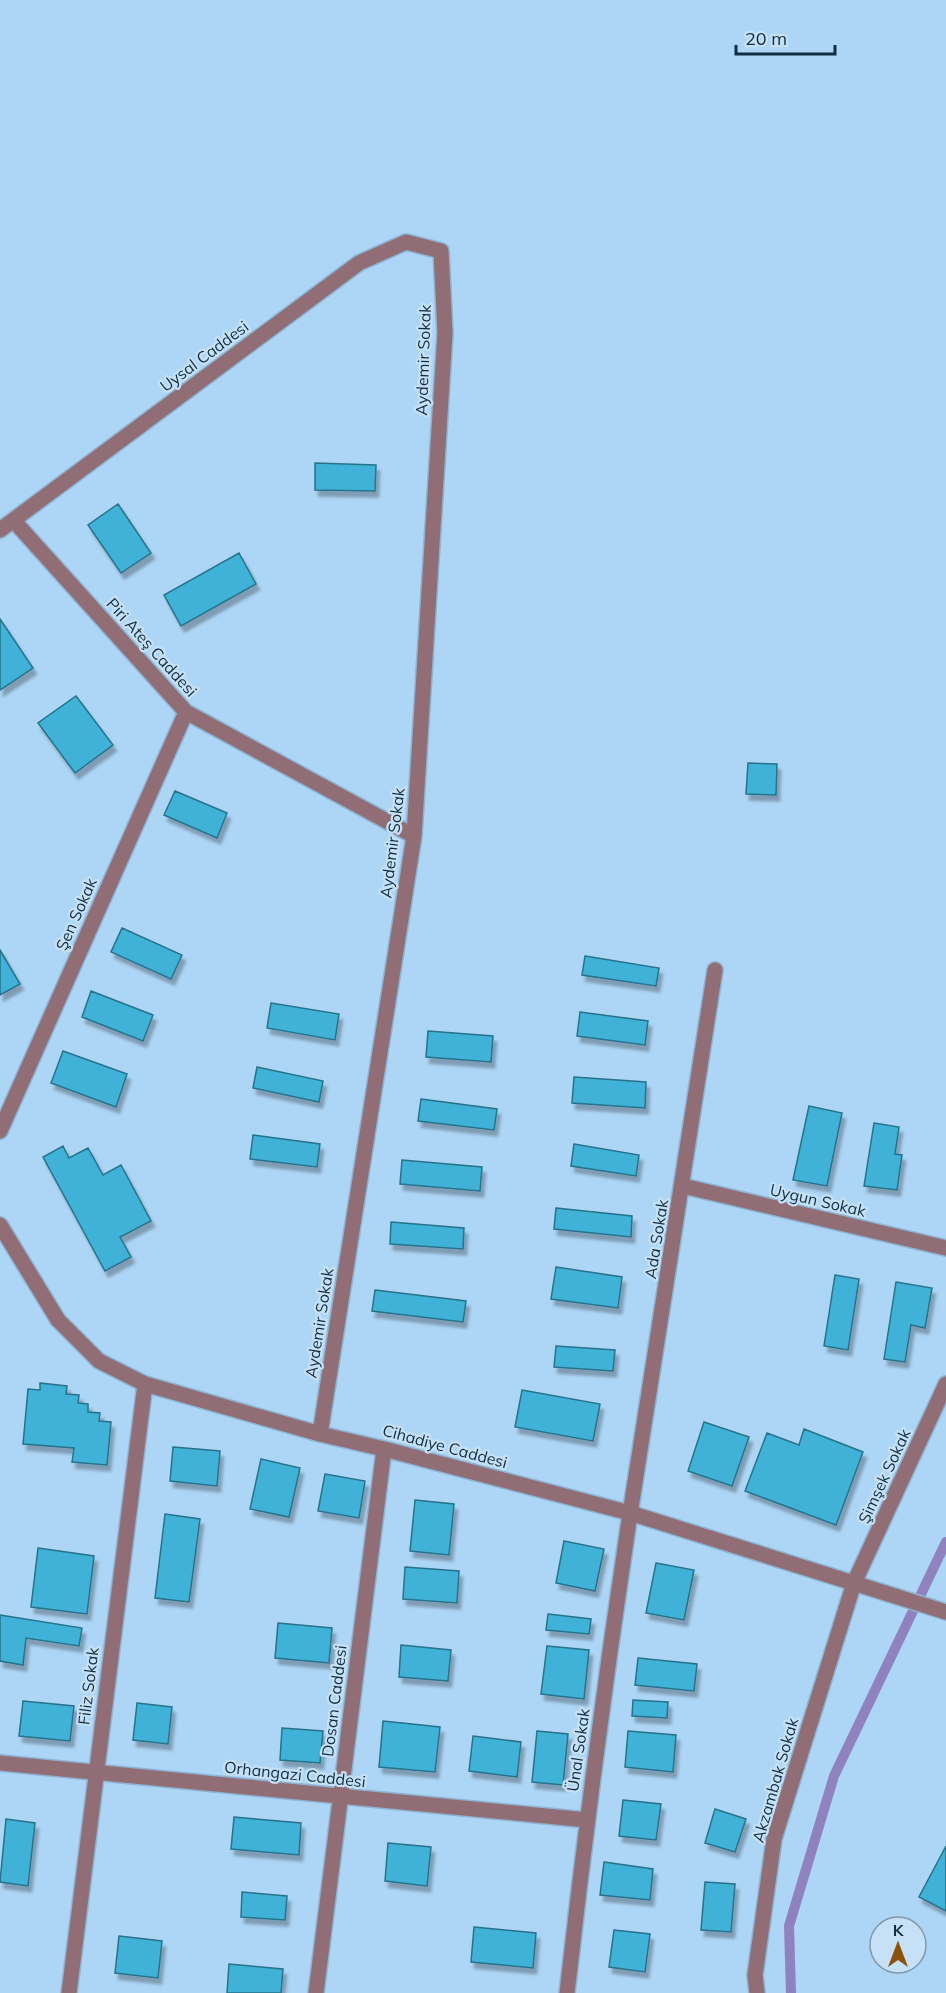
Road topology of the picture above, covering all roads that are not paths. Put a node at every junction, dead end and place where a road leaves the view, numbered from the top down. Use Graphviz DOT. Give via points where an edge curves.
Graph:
graph roads {
  1 [pos="441,251"];
  2 [pos="14,521"];
  3 [pos="0,530"];
  4 [pos="186,712"];
  5 [pos="414,836"];
  6 [pos="715,970"];
  7 [pos="0,1131"];
  8 [pos="683,1186"];
  9 [pos="0,1225"];
  10 [pos="946,1248"];
  11 [pos="145,1384"];
  12 [pos="946,1384"];
  13 [pos="320,1434"];
  14 [pos="384,1449"];
  15 [pos="630,1513"];
  16 [pos="854,1583"];
  17 [pos="946,1611"];
  18 [pos="0,1763"];
  19 [pos="95,1773"];
  20 [pos="340,1797"];
  21 [pos="587,1820"];
  22 [pos="69,1993"];
  23 [pos="316,1993"];
  24 [pos="567,1993"];
  25 [pos="758,1993"];
  1 -- 2 [label="street, Uysal Caddesi" via="406,242 359,263"];
  1 -- 5 [label="street, Aydemir Sokak" via="445,333"];
  2 -- 3 [label="street, Uysal Caddesi"];
  2 -- 4 [label="street, Piri Ateş Caddesi"];
  4 -- 5 [label="street, Piri Ateş Caddesi"];
  4 -- 7 [label="street, Şen Sokak"];
  5 -- 13 [label="street, Aydemir Sokak"];
  6 -- 8 [label="street, Ada Sokak"];
  8 -- 10 [label="street, Uygun Sokak"];
  8 -- 15 [label="street, Ada Sokak"];
  9 -- 11 [label="street, Cihadiye Caddesi" via="58,1320 99,1361"];
  11 -- 13 [label="street, Cihadiye Caddesi"];
  11 -- 19 [label="street, Filiz Sokak"];
  12 -- 16 [label="street, Şimşek Sokak"];
  13 -- 14 [label="street, Cihadiye Caddesi"];
  14 -- 15 [label="street, Cihadiye Caddesi"];
  14 -- 20 [label="street, Dosan Caddesi"];
  15 -- 16 [label="street, Cihadiye Caddesi"];
  15 -- 21 [label="street, Ünal Sokak"];
  16 -- 17 [label="street, Cihadiye Caddesi"];
  16 -- 25 [label="street, Akzambak Sokak" via="774,1839 755,1976"];
  18 -- 19 [label="street, Orhangazi Caddesi"];
  19 -- 20 [label="street, Orhangazi Caddesi"];
  19 -- 22 [label="street, Filiz Sokak"];
  20 -- 21 [label="street, Orhangazi Caddesi"];
  20 -- 23 [label="street, Dosan Caddesi"];
  21 -- 24 [label="street, Ünal Sokak"];
}
